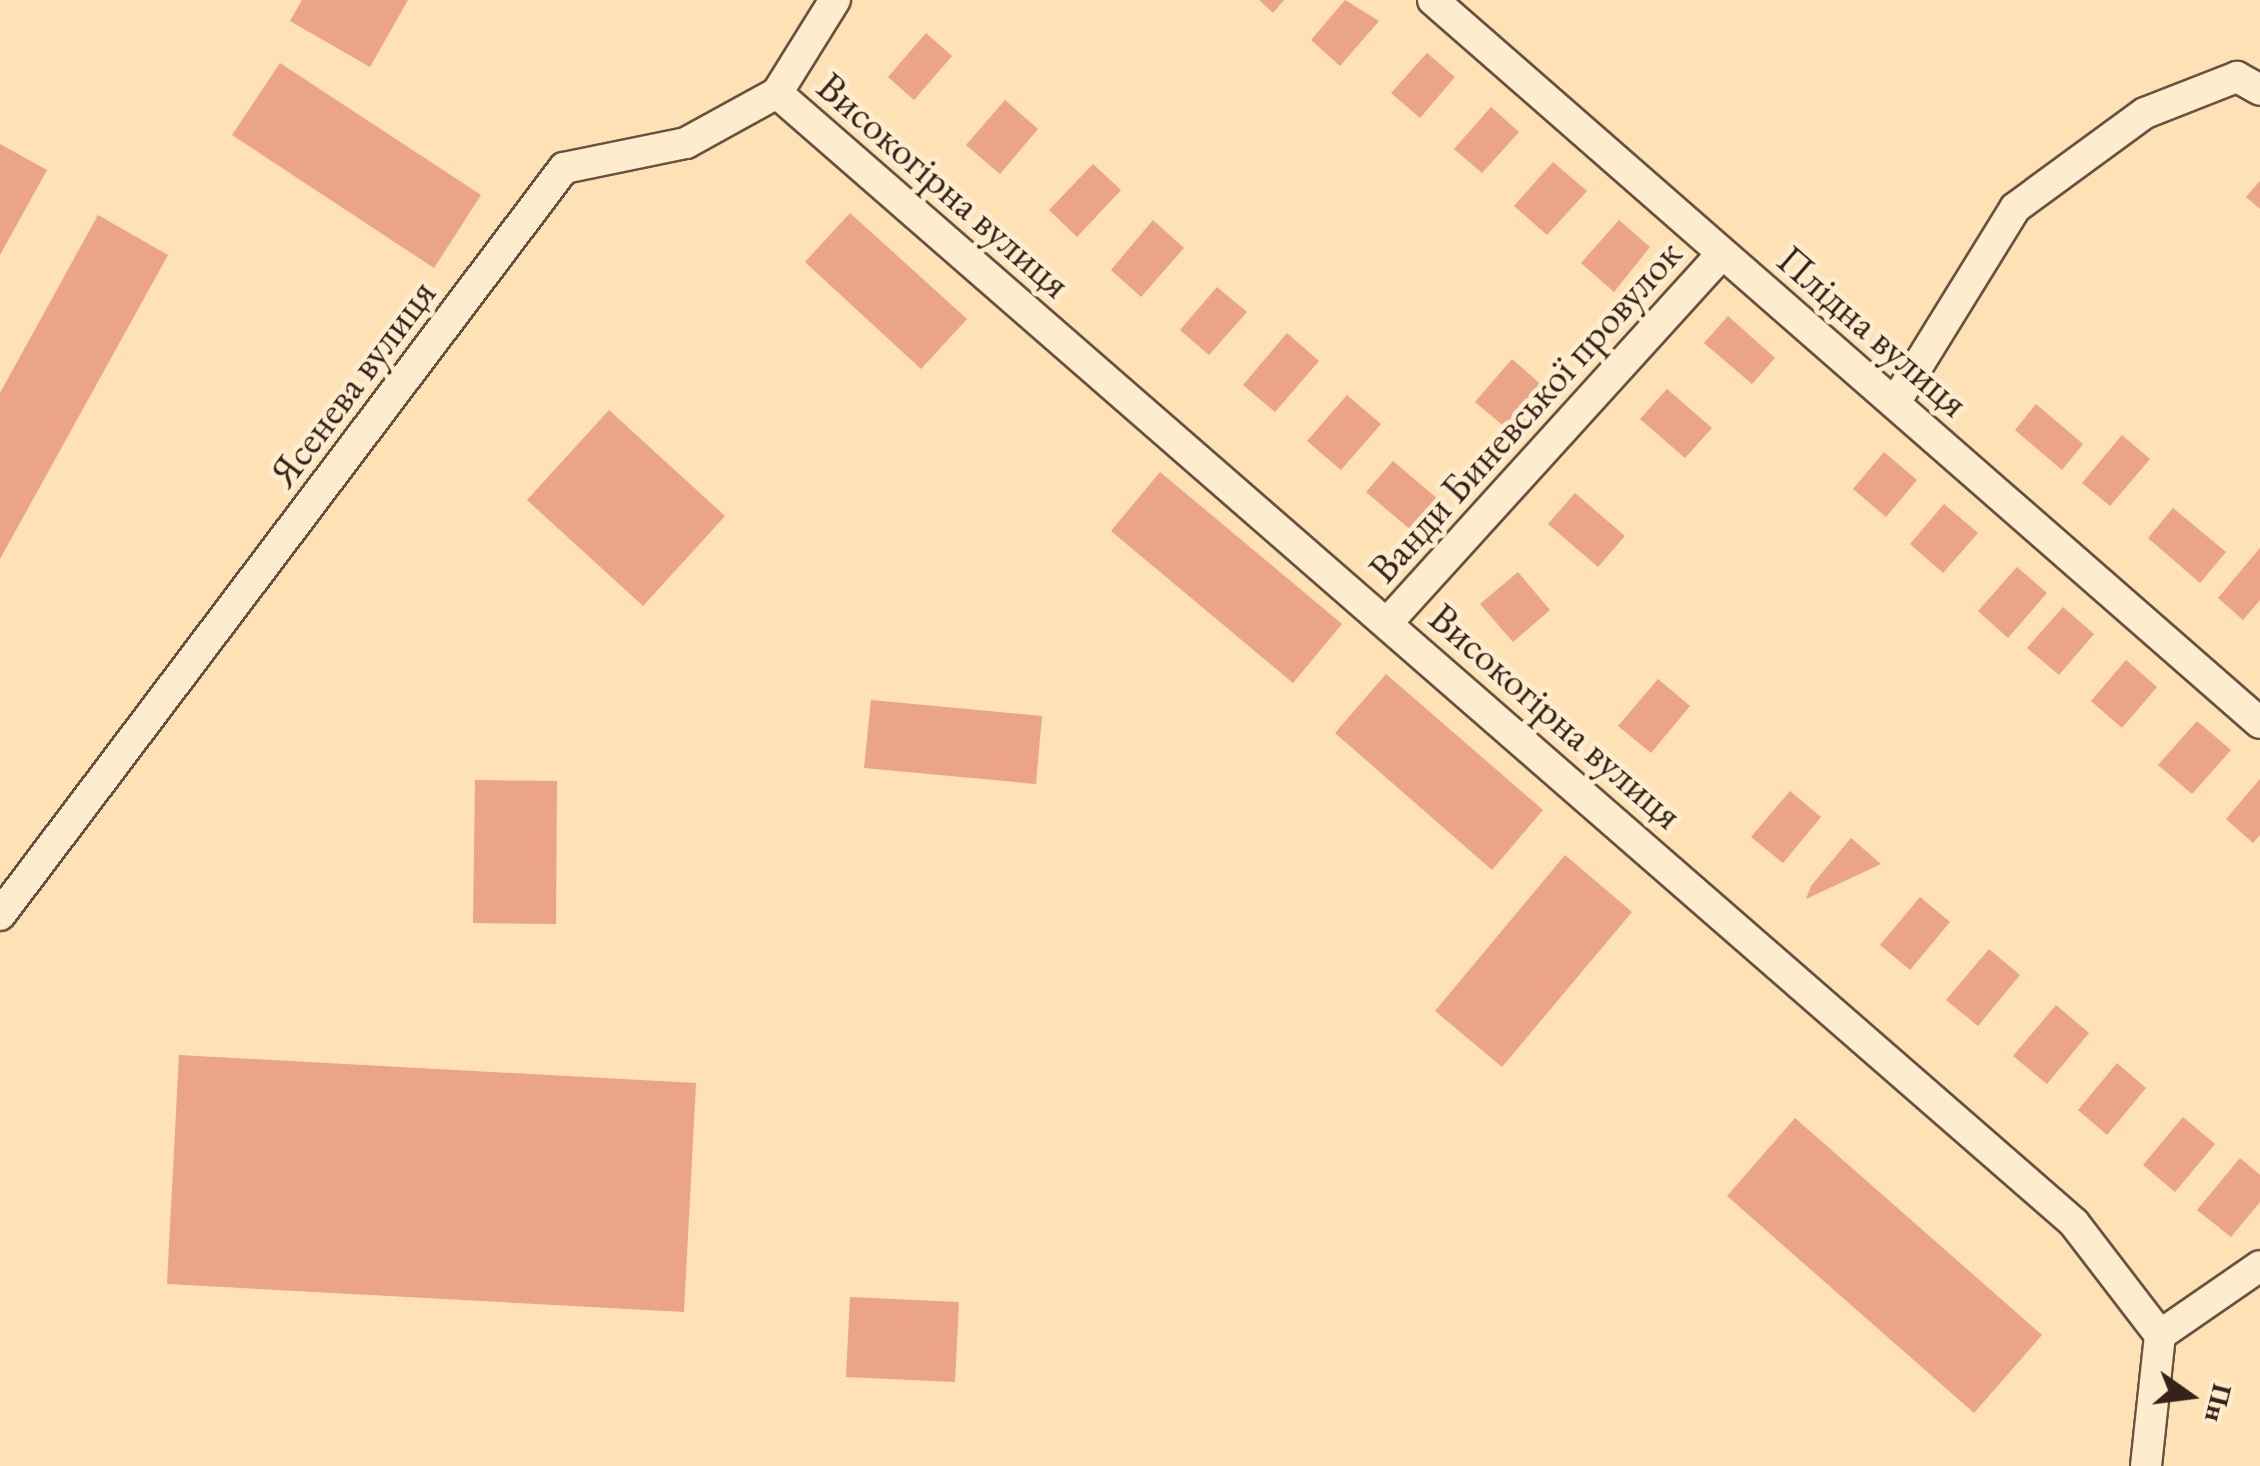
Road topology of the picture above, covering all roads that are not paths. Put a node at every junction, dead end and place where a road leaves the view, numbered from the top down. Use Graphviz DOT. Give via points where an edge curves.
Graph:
graph roads {
  1 [pos="835,0"];
  2 [pos="1433,0"];
  3 [pos="2260,90"];
  4 [pos="777,93"];
  5 [pos="1722,254"];
  6 [pos="1896,401"];
  7 [pos="1388,622"];
  8 [pos="2260,723"];
  9 [pos="0,915"];
  10 [pos="2260,1266"];
  11 [pos="2160,1335"];
  12 [pos="2146,1466"];
  1 -- 4 [label="street, Ясенева вулиця"];
  2 -- 5 [label="street, Плідна вулиця"];
  3 -- 6 [label="street" via="2237,77 2145,113 2015,208"];
  4 -- 7 [label="street, Високогірна вулиця"];
  4 -- 9 [label="street, Ясенева вулиця" via="686,143 564,168"];
  5 -- 6 [label="street, Плідна вулиця"];
  5 -- 7 [label="street, Ванди Биневської провулок"];
  6 -- 8 [label="street, Плідна вулиця"];
  7 -- 11 [label="street, Високогірна вулиця" via="2074,1222"];
  10 -- 11 [label="street"];
  11 -- 12 [label="street"];
}
